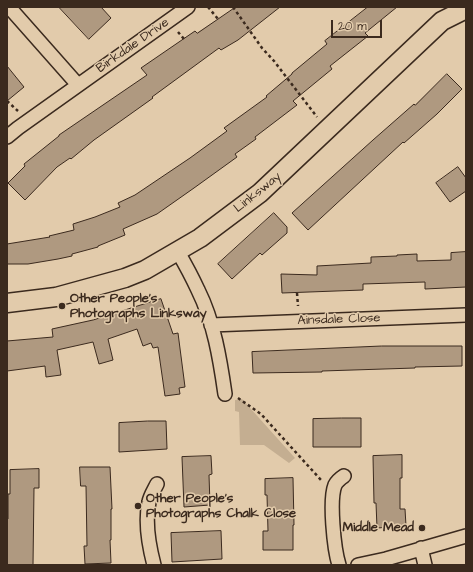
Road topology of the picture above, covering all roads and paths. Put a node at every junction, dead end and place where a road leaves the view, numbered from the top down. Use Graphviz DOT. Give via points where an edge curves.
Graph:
graph roads {
  1 [pos="9,7"];
  2 [pos="188,7"];
  3 [pos="208,7"];
  4 [pos="233,7"];
  5 [pos="466,9"];
  6 [pos="218,19"];
  7 [pos="176,28"];
  8 [pos="184,39"];
  9 [pos="78,85"];
  10 [pos="7,101"];
  11 [pos="20,113"];
  12 [pos="328,129"];
  13 [pos="7,137"];
  14 [pos="178,252"];
  15 [pos="297,293"];
  16 [pos="7,303"];
  17 [pos="298,311"];
  18 [pos="466,315"];
  19 [pos="211,325"];
  20 [pos="231,396"];
  21 [pos="344,476"];
  22 [pos="156,484"];
  23 [pos="333,494"];
  24 [pos="466,536"];
  25 [pos="421,548"];
  26 [pos="154,565"];
  27 [pos="339,565"];
  28 [pos="358,565"];
  29 [pos="425,565"];
  1 -- 9 [label="street"];
  2 -- 9 [label="street, Birkdale Drive"];
  3 -- 6 [label="path"];
  4 -- 12 [label="path" via="262,48"];
  5 -- 12 [label="street, Linksway" via="442,21"];
  7 -- 8 [label="path"];
  9 -- 13 [label="street, Birkdale Drive"];
  10 -- 11 [label="path"];
  12 -- 14 [label="street, Linksway" via="260,193"];
  14 -- 16 [label="street, Linksway" via="145,270 116,281 56,297"];
  14 -- 19 [label="street" via="199,291"];
  15 -- 17 [label="path"];
  18 -- 19 [label="street, Ainsdale Close"];
  19 -- 20 [label="street"];
  20 -- 23 [label="path" via="261,414"];
  21 -- 23 [label="street" via="336,484"];
  22 -- 26 [label="street" via="149,500 148,518"];
  23 -- 27 [label="street" via="336,556"];
  24 -- 25 [label="street"];
  25 -- 28 [label="street"];
  25 -- 29 [label="street"];
}
